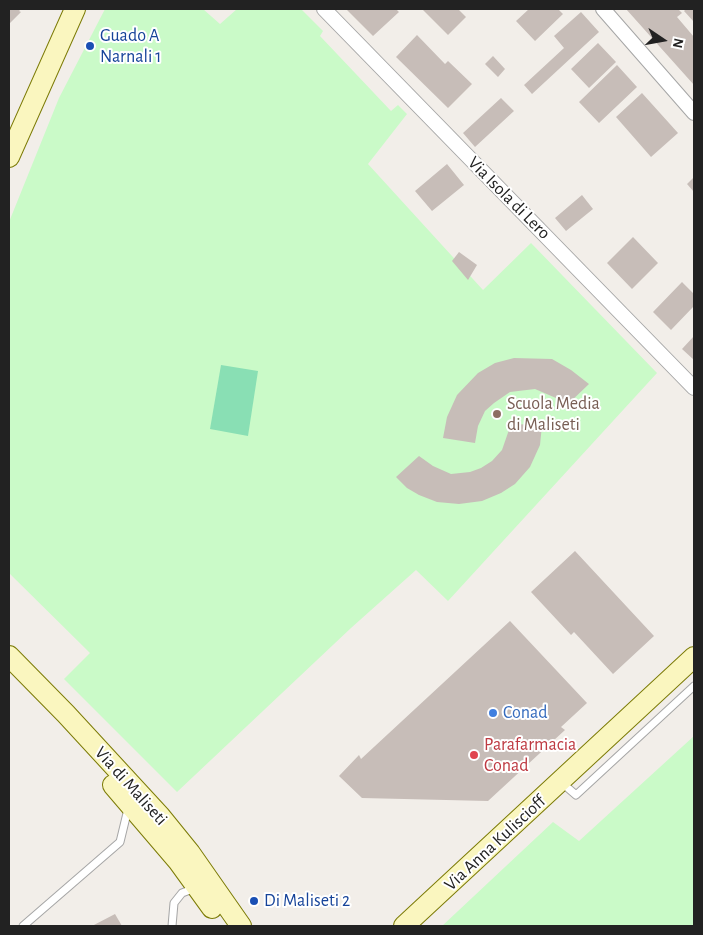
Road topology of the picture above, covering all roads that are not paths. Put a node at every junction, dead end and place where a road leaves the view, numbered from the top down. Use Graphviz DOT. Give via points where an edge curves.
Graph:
graph roads {
  1 [pos="75,9"];
  2 [pos="324,9"];
  3 [pos="603,9"];
  4 [pos="694,112"];
  5 [pos="9,157"];
  6 [pos="694,388"];
  7 [pos="9,656"];
  8 [pos="694,657"];
  9 [pos="9,674"];
  10 [pos="694,686"];
  11 [pos="560,782"];
  12 [pos="130,803"];
  13 [pos="201,893"];
  14 [pos="23,926"];
  15 [pos="172,926"];
  16 [pos="225,926"];
  17 [pos="241,926"];
  18 [pos="404,926"];
  1 -- 5 [label="street"];
  2 -- 6 [label="street, Via Isola di Lero"];
  3 -- 4 [label="street"];
  7 -- 17 [label="street, Via di Maliseti" via="160,816"];
  8 -- 11 [label="street, Via Anna Kuliscioff"];
  9 -- 12 [label="street, Via di Maliseti"];
  10 -- 11 [label="lane" via="576,795"];
  11 -- 18 [label="street, Via Anna Kuliscioff"];
  12 -- 13 [label="street, Via di Maliseti"];
  12 -- 14 [label="lane" via="120,842"];
  13 -- 15 [label="lane" via="190,890 182,893 174,903"];
  13 -- 16 [label="street, Via di Maliseti"];
}
